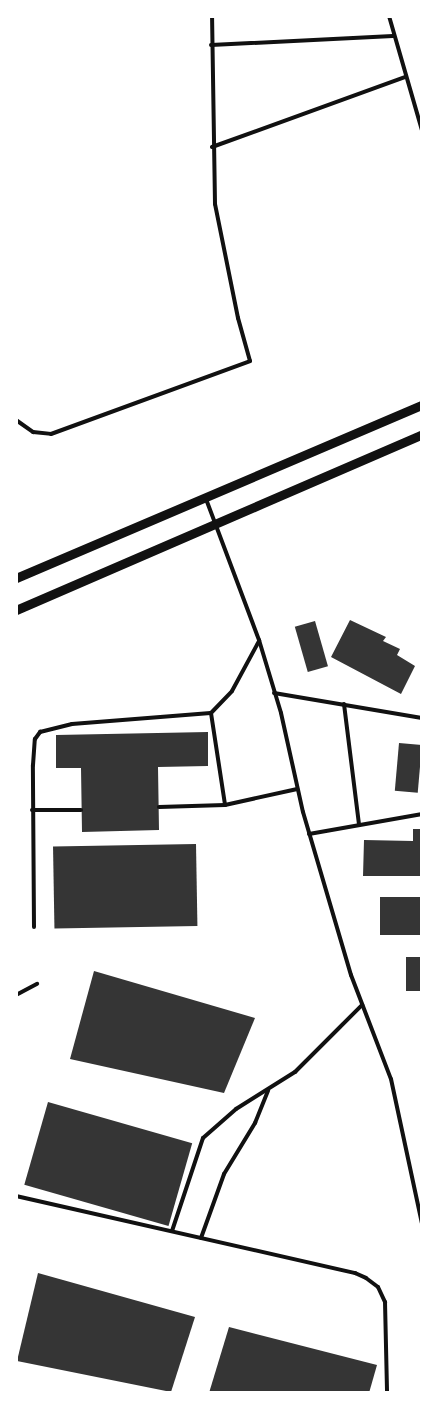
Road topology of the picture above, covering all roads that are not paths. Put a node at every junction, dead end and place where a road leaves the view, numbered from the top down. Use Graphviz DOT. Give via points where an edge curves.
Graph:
graph roads {
  1 [pos="212,16"];
  2 [pos="389,16"];
  3 [pos="393,36"];
  4 [pos="211,44"];
  5 [pos="405,77"];
  6 [pos="422,130"];
  7 [pos="212,147"];
  8 [pos="422,405"];
  9 [pos="16,420"];
  10 [pos="422,434"];
  11 [pos="206,499"];
  12 [pos="213,523"];
  13 [pos="16,578"];
  14 [pos="16,610"];
  15 [pos="259,640"];
  16 [pos="274,693"];
  17 [pos="344,704"];
  18 [pos="211,713"];
  19 [pos="422,718"];
  20 [pos="297,789"];
  21 [pos="225,805"];
  22 [pos="159,807"];
  23 [pos="32,810"];
  24 [pos="81,810"];
  25 [pos="422,814"];
  26 [pos="359,825"];
  27 [pos="309,834"];
  28 [pos="34,927"];
  29 [pos="38,984"];
  30 [pos="16,995"];
  31 [pos="362,1005"];
  32 [pos="268,1091"];
  33 [pos="16,1196"];
  34 [pos="422,1224"];
  35 [pos="172,1231"];
  36 [pos="201,1238"];
  37 [pos="387,1393"];
  1 -- 4 [label="lane"];
  2 -- 3 [label="lane"];
  3 -- 4 [label="lane"];
  3 -- 5 [label="lane"];
  4 -- 7 [label="lane"];
  5 -- 6 [label="lane"];
  5 -- 7 [label="lane"];
  7 -- 9 [label="lane" via="215,204 250,361 51,434 33,432"];
  8 -- 11 [label="street"];
  10 -- 12 [label="street"];
  11 -- 12 [label="lane"];
  11 -- 13 [label="street"];
  12 -- 14 [label="street"];
  12 -- 15 [label="lane"];
  15 -- 16 [label="lane"];
  15 -- 18 [label="lane" via="232,691"];
  16 -- 17 [label="lane"];
  16 -- 20 [label="lane"];
  17 -- 19 [label="lane"];
  17 -- 26 [label="lane"];
  18 -- 21 [label="lane"];
  18 -- 23 [label="lane" via="72,724 40,732 35,739"];
  20 -- 21 [label="lane"];
  20 -- 27 [label="lane"];
  21 -- 22 [label="lane"];
  23 -- 24 [label="lane"];
  23 -- 28 [label="lane"];
  25 -- 26 [label="lane"];
  26 -- 27 [label="lane"];
  27 -- 31 [label="lane"];
  29 -- 30 [label="lane"];
  31 -- 32 [label="lane" via="295,1072"];
  31 -- 34 [label="lane" via="392,1079"];
  32 -- 35 [label="lane" via="236,1110 203,1138"];
  32 -- 36 [label="lane" via="255,1123 224,1174"];
  33 -- 35 [label="lane"];
  35 -- 36 [label="lane"];
  36 -- 37 [label="lane" via="355,1273 378,1287 385,1302"];
}
